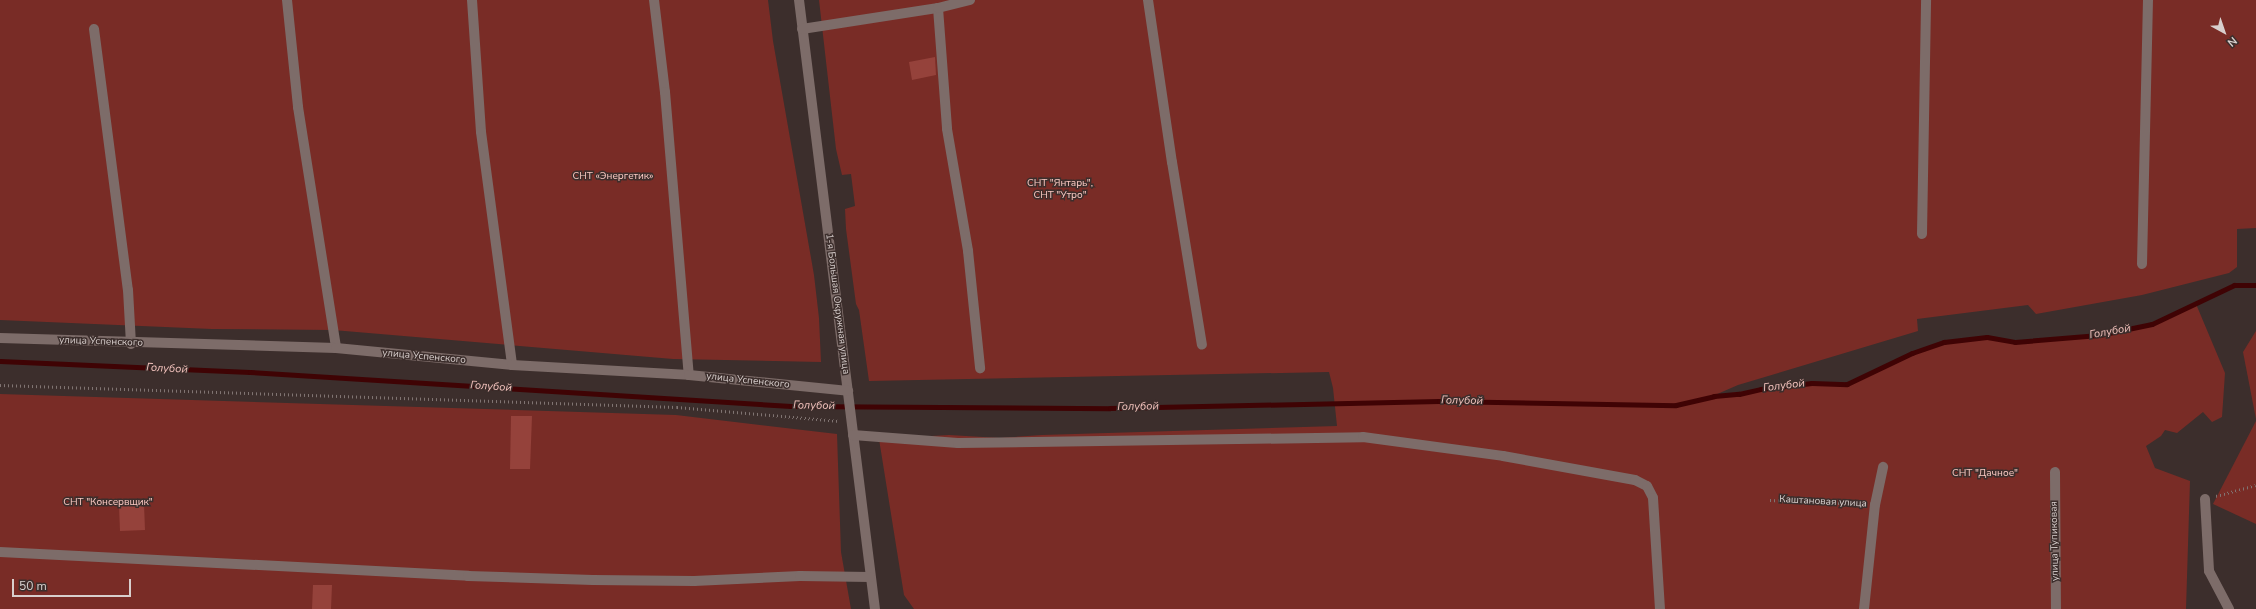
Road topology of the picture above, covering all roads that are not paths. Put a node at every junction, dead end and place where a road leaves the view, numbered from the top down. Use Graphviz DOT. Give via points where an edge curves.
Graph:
graph roads {
  1 [pos="287,0"];
  2 [pos="472,0"];
  3 [pos="654,0"];
  4 [pos="799,0"];
  5 [pos="970,0"];
  6 [pos="1148,0"];
  7 [pos="1926,0"];
  8 [pos="2148,0"];
  9 [pos="938,8"];
  10 [pos="94,29"];
  11 [pos="802,29"];
  12 [pos="1922,234"];
  13 [pos="2142,264"];
  14 [pos="0,338"];
  15 [pos="131,344"];
  16 [pos="1202,345"];
  17 [pos="336,348"];
  18 [pos="512,365"];
  19 [pos="980,368"];
  20 [pos="689,375"];
  21 [pos="848,391"];
  22 [pos="854,435"];
  23 [pos="1884,467"];
  24 [pos="2055,472"];
  25 [pos="2206,499"];
  26 [pos="0,552"];
  27 [pos="870,577"];
  28 [pos="875,609"];
  29 [pos="1660,609"];
  30 [pos="1864,609"];
  31 [pos="2056,609"];
  32 [pos="2229,609"];
  1 -- 17 [label="street" via="298,107"];
  2 -- 18 [label="street" via="481,132"];
  3 -- 20 [label="street" via="665,92"];
  4 -- 11 [label="street, 1-я Большая Окружная улица"];
  5 -- 9 [label="street"];
  6 -- 16 [label="street"];
  7 -- 12 [label="street"];
  8 -- 13 [label="street"];
  9 -- 11 [label="street"];
  9 -- 19 [label="street" via="947,130 968,252"];
  10 -- 15 [label="street" via="128,290"];
  11 -- 21 [label="street, 1-я Большая Окружная улица"];
  14 -- 15 [label="street, улица Успенского"];
  15 -- 17 [label="street, улица Успенского"];
  17 -- 18 [label="street, улица Успенского"];
  18 -- 20 [label="street, улица Успенского"];
  20 -- 21 [label="street, улица Успенского"];
  21 -- 22 [label="street, 1-я Большая Окружная улица"];
  22 -- 27 [label="street, 1-я Большая Окружная улица"];
  22 -- 29 [label="street" via="958,443 1363,437 1503,456 1635,480 1647,486 1653,498"];
  23 -- 30 [label="street, Каштановая улица" via="1875,505"];
  24 -- 31 [label="street, улица Тупиковая"];
  25 -- 32 [label="street" via="2209,571"];
  26 -- 27 [label="street" via="593,580 694,582 800,576"];
  27 -- 28 [label="street, 1-я Большая Окружная улица"];
}
